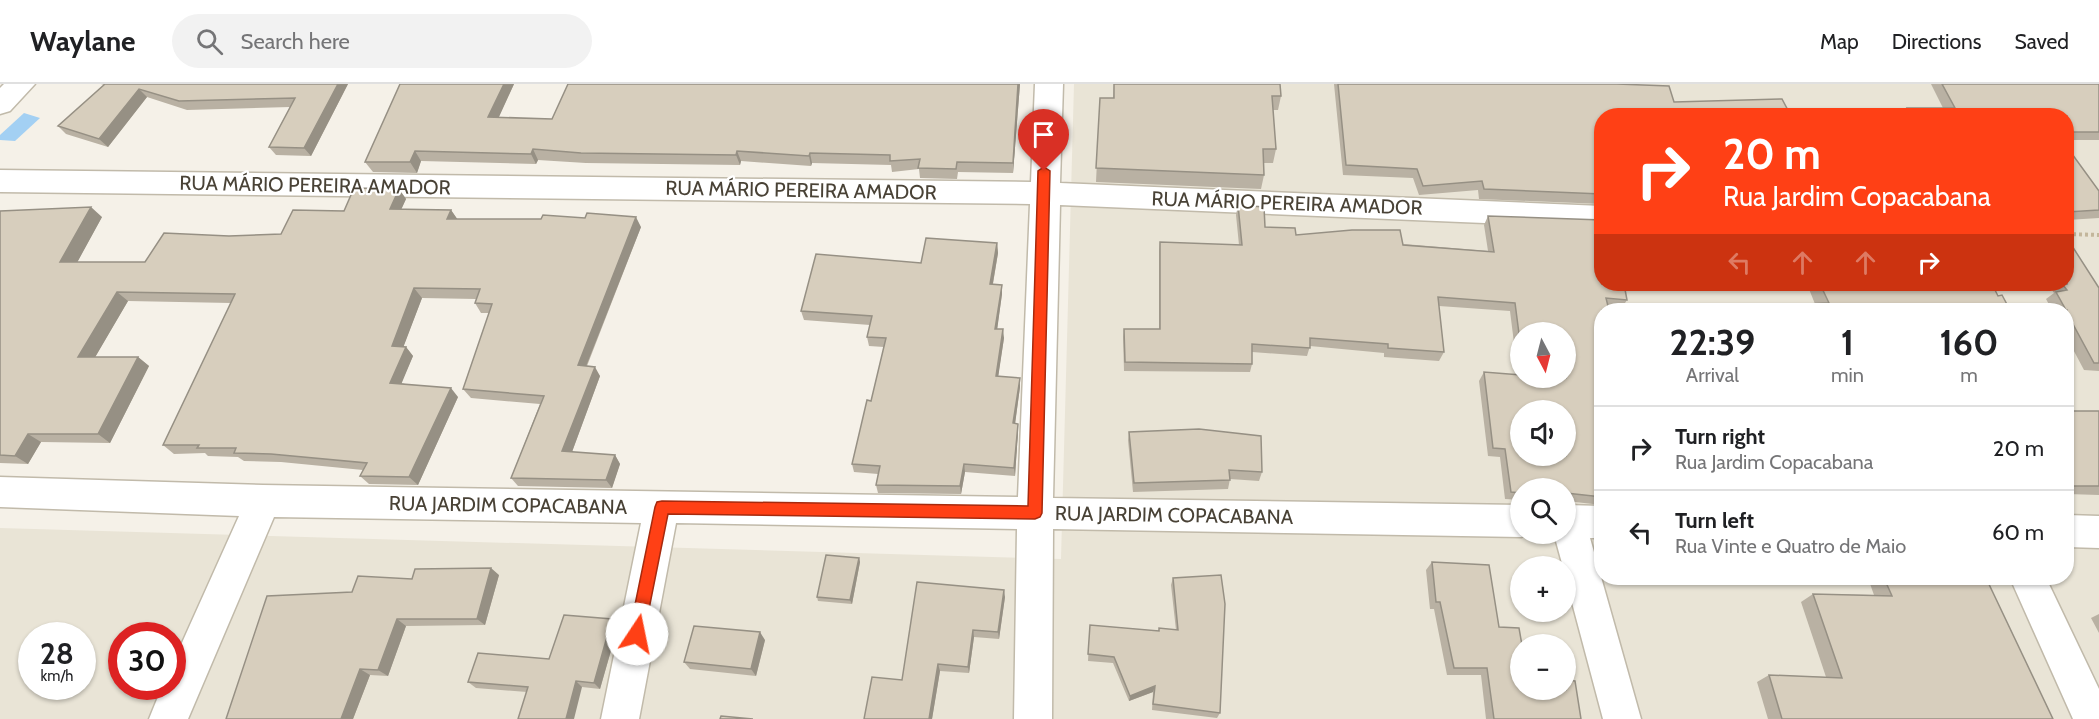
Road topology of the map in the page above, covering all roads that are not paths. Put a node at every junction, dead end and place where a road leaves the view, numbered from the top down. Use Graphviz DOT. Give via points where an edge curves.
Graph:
graph roads {
  1 [pos="21,84"];
  2 [pos="1049,84"];
  3 [pos="0,104"];
  4 [pos="0,181"];
  5 [pos="1043,193"];
  6 [pos="1594,217"];
  7 [pos="0,492"];
  8 [pos="263,501"];
  9 [pos="662,507"];
  10 [pos="1035,513"];
  11 [pos="1510,520"];
  12 [pos="1579,522"];
  13 [pos="2074,531"];
  14 [pos="2099,532"];
  15 [pos="2031,585"];
  16 [pos="168,719"];
  17 [pos="620,719"];
  18 [pos="1033,719"];
  19 [pos="1622,719"];
  20 [pos="2093,719"];
  1 -- 3 [label="street"];
  2 -- 5 [label="street"];
  4 -- 5 [label="street, RUA MÁRIO PEREIRA AMADOR"];
  5 -- 6 [label="street, RUA MÁRIO PEREIRA AMADOR"];
  5 -- 10 [label="street"];
  7 -- 8 [label="street, RUA JARDIM COPACABANA"];
  8 -- 9 [label="street, RUA JARDIM COPACABANA"];
  8 -- 16 [label="street"];
  9 -- 10 [label="street, RUA JARDIM COPACABANA"];
  9 -- 17 [label="street"];
  10 -- 11 [label="street, RUA JARDIM COPACABANA"];
  10 -- 18 [label="street"];
  12 -- 19 [label="street"];
  13 -- 14 [label="street"];
  15 -- 20 [label="street"];
}
